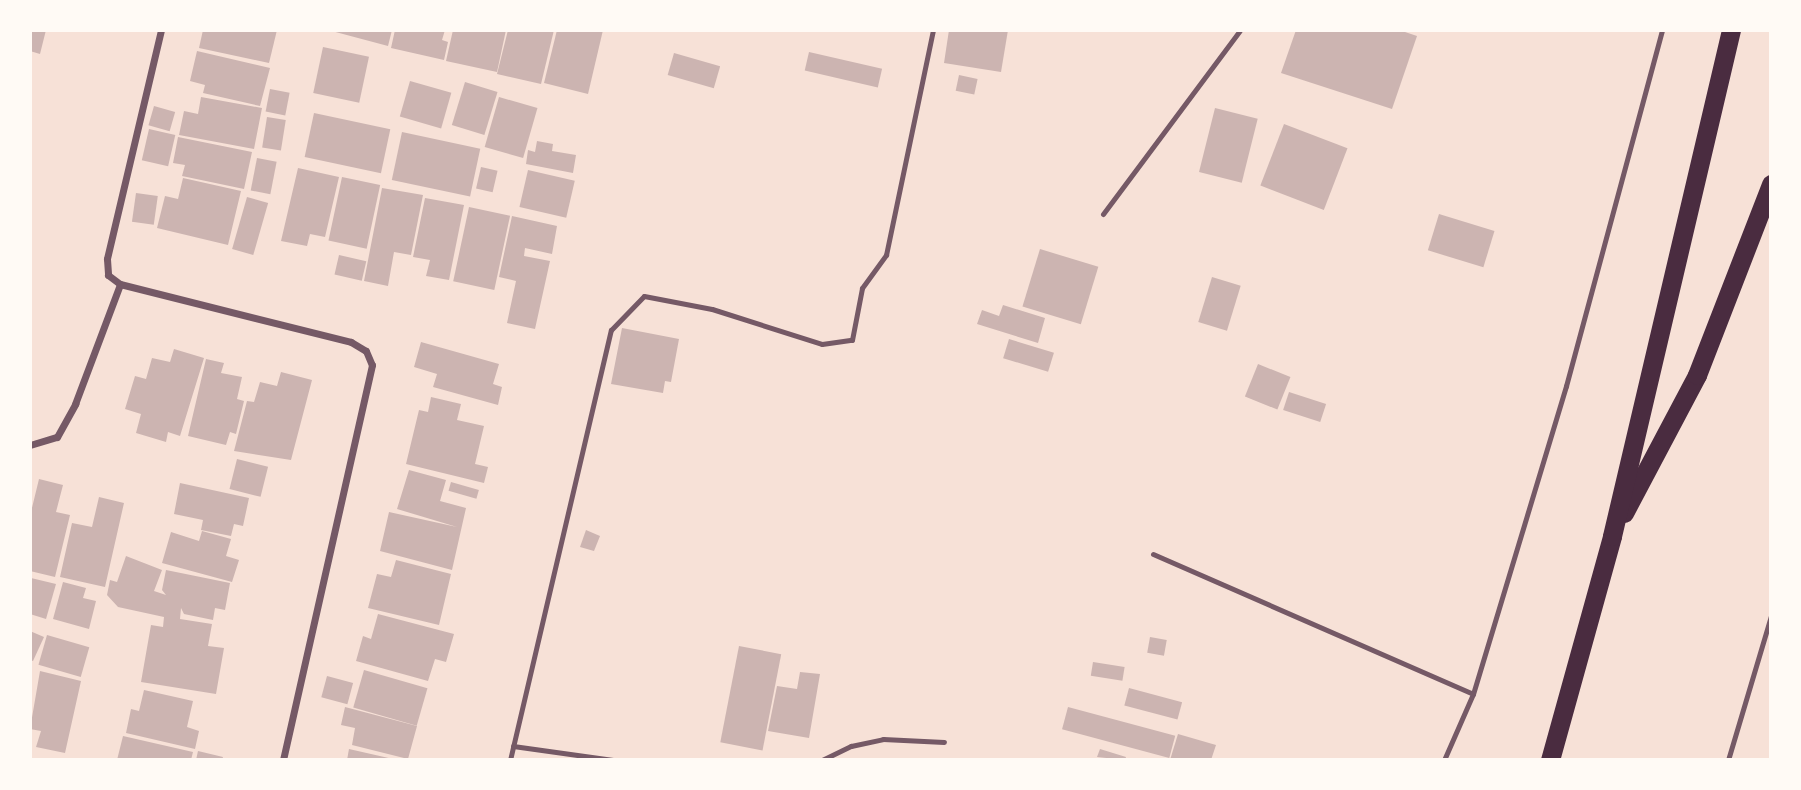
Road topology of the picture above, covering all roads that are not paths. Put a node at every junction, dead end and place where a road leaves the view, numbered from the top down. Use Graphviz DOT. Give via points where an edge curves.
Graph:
graph roads {
  1 [pos="160,30"];
  2 [pos="933,30"];
  3 [pos="1240,30"];
  4 [pos="1662,30"];
  5 [pos="1731,30"];
  6 [pos="1771,184"];
  7 [pos="1103,214"];
  8 [pos="120,284"];
  9 [pos="30,444"];
  10 [pos="1612,536"];
  11 [pos="1153,554"];
  12 [pos="1771,616"];
  13 [pos="1473,694"];
  14 [pos="944,742"];
  15 [pos="513,746"];
  16 [pos="283,760"];
  17 [pos="510,760"];
  18 [pos="613,760"];
  19 [pos="822,760"];
  20 [pos="1444,760"];
  21 [pos="1550,760"];
  22 [pos="1728,760"];
  1 -- 8 [label="street" via="107,259 108,275"];
  2 -- 15 [label="lane" via="886,255 862,288 852,340 822,344 712,309 644,296 611,330"];
  3 -- 7 [label="lane"];
  4 -- 13 [label="lane" via="1566,386"];
  5 -- 10 [label="highway"];
  6 -- 10 [label="highway" via="1697,374"];
  8 -- 9 [label="street" via="75,404 57,437"];
  8 -- 16 [label="street" via="351,342 370,359 372,369"];
  10 -- 21 [label="highway"];
  11 -- 13 [label="lane"];
  12 -- 22 [label="lane"];
  13 -- 20 [label="lane"];
  14 -- 19 [label="lane" via="883,739 851,746"];
  15 -- 17 [label="lane"];
  15 -- 18 [label="lane"];
}
